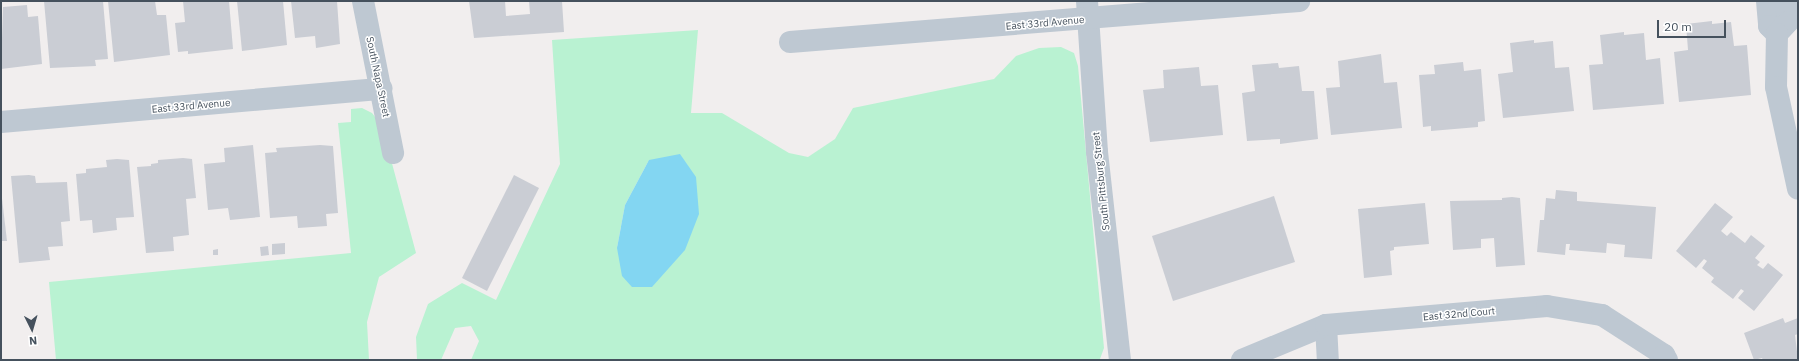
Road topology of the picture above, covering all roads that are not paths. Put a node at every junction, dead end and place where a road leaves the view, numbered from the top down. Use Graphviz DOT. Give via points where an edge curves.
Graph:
graph roads {
  1 [pos="363,1"];
  2 [pos="1299,1"];
  3 [pos="1767,1"];
  4 [pos="1786,1"];
  5 [pos="1088,10"];
  6 [pos="1777,34"];
  7 [pos="790,42"];
  8 [pos="382,89"];
  9 [pos="1,122"];
  10 [pos="393,153"];
  11 [pos="1798,189"];
  12 [pos="1326,325"];
  13 [pos="1120,360"];
  14 [pos="1242,360"];
  15 [pos="1328,360"];
  16 [pos="1667,360"];
  1 -- 8 [label="street, South Napa Street"];
  2 -- 5 [label="street, East 33rd Avenue"];
  3 -- 6 [label="street" via="1769,26"];
  4 -- 6 [label="street" via="1788,22"];
  5 -- 7 [label="street, East 33rd Avenue"];
  5 -- 13 [label="street, South Pittsburg Street" via="1097,152"];
  6 -- 11 [label="street" via="1776,87"];
  8 -- 9 [label="street, East 33rd Avenue"];
  8 -- 10 [label="street, South Napa Street"];
  12 -- 14 [label="street, East 32nd Court"];
  12 -- 15 [label="street"];
  12 -- 16 [label="street, East 32nd Court" via="1547,306 1602,315 1664,355"];
}
